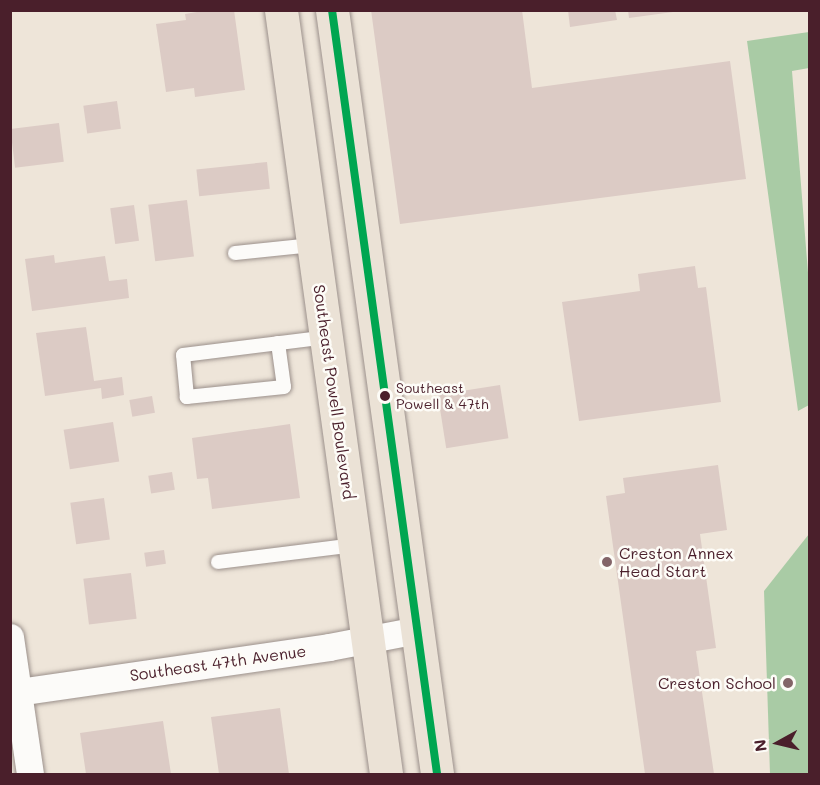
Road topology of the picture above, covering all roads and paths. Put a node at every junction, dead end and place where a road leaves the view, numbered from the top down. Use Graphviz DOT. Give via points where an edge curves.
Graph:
graph roads {
  1 [pos="280,10"];
  2 [pos="332,10"];
  3 [pos="314,245"];
  4 [pos="235,253"];
  5 [pos="327,337"];
  6 [pos="278,343"];
  7 [pos="354,545"];
  8 [pos="218,562"];
  9 [pos="417,630"];
  10 [pos="10,637"];
  11 [pos="367,640"];
  12 [pos="18,692"];
  13 [pos="30,774"];
  14 [pos="386,774"];
  15 [pos="437,774"];
  1 -- 3 [label="main road, Southeast Powell Boulevard"];
  2 -- 9 [label="main road"];
  3 -- 4 [label="lane"];
  3 -- 5 [label="main road, Southeast Powell Boulevard"];
  5 -- 6 [label="lane"];
  5 -- 7 [label="main road, Southeast Powell Boulevard"];
  6 -- 6 [label="lane" via="183,355 187,397 284,387"];
  7 -- 8 [label="lane"];
  7 -- 11 [label="main road, Southeast Powell Boulevard"];
  9 -- 11 [label="street, Southeast 47th Avenue"];
  9 -- 15 [label="main road"];
  10 -- 12 [label="street"];
  11 -- 12 [label="street, Southeast 47th Avenue"];
  11 -- 14 [label="main road, Southeast Powell Boulevard"];
  12 -- 13 [label="street"];
}
